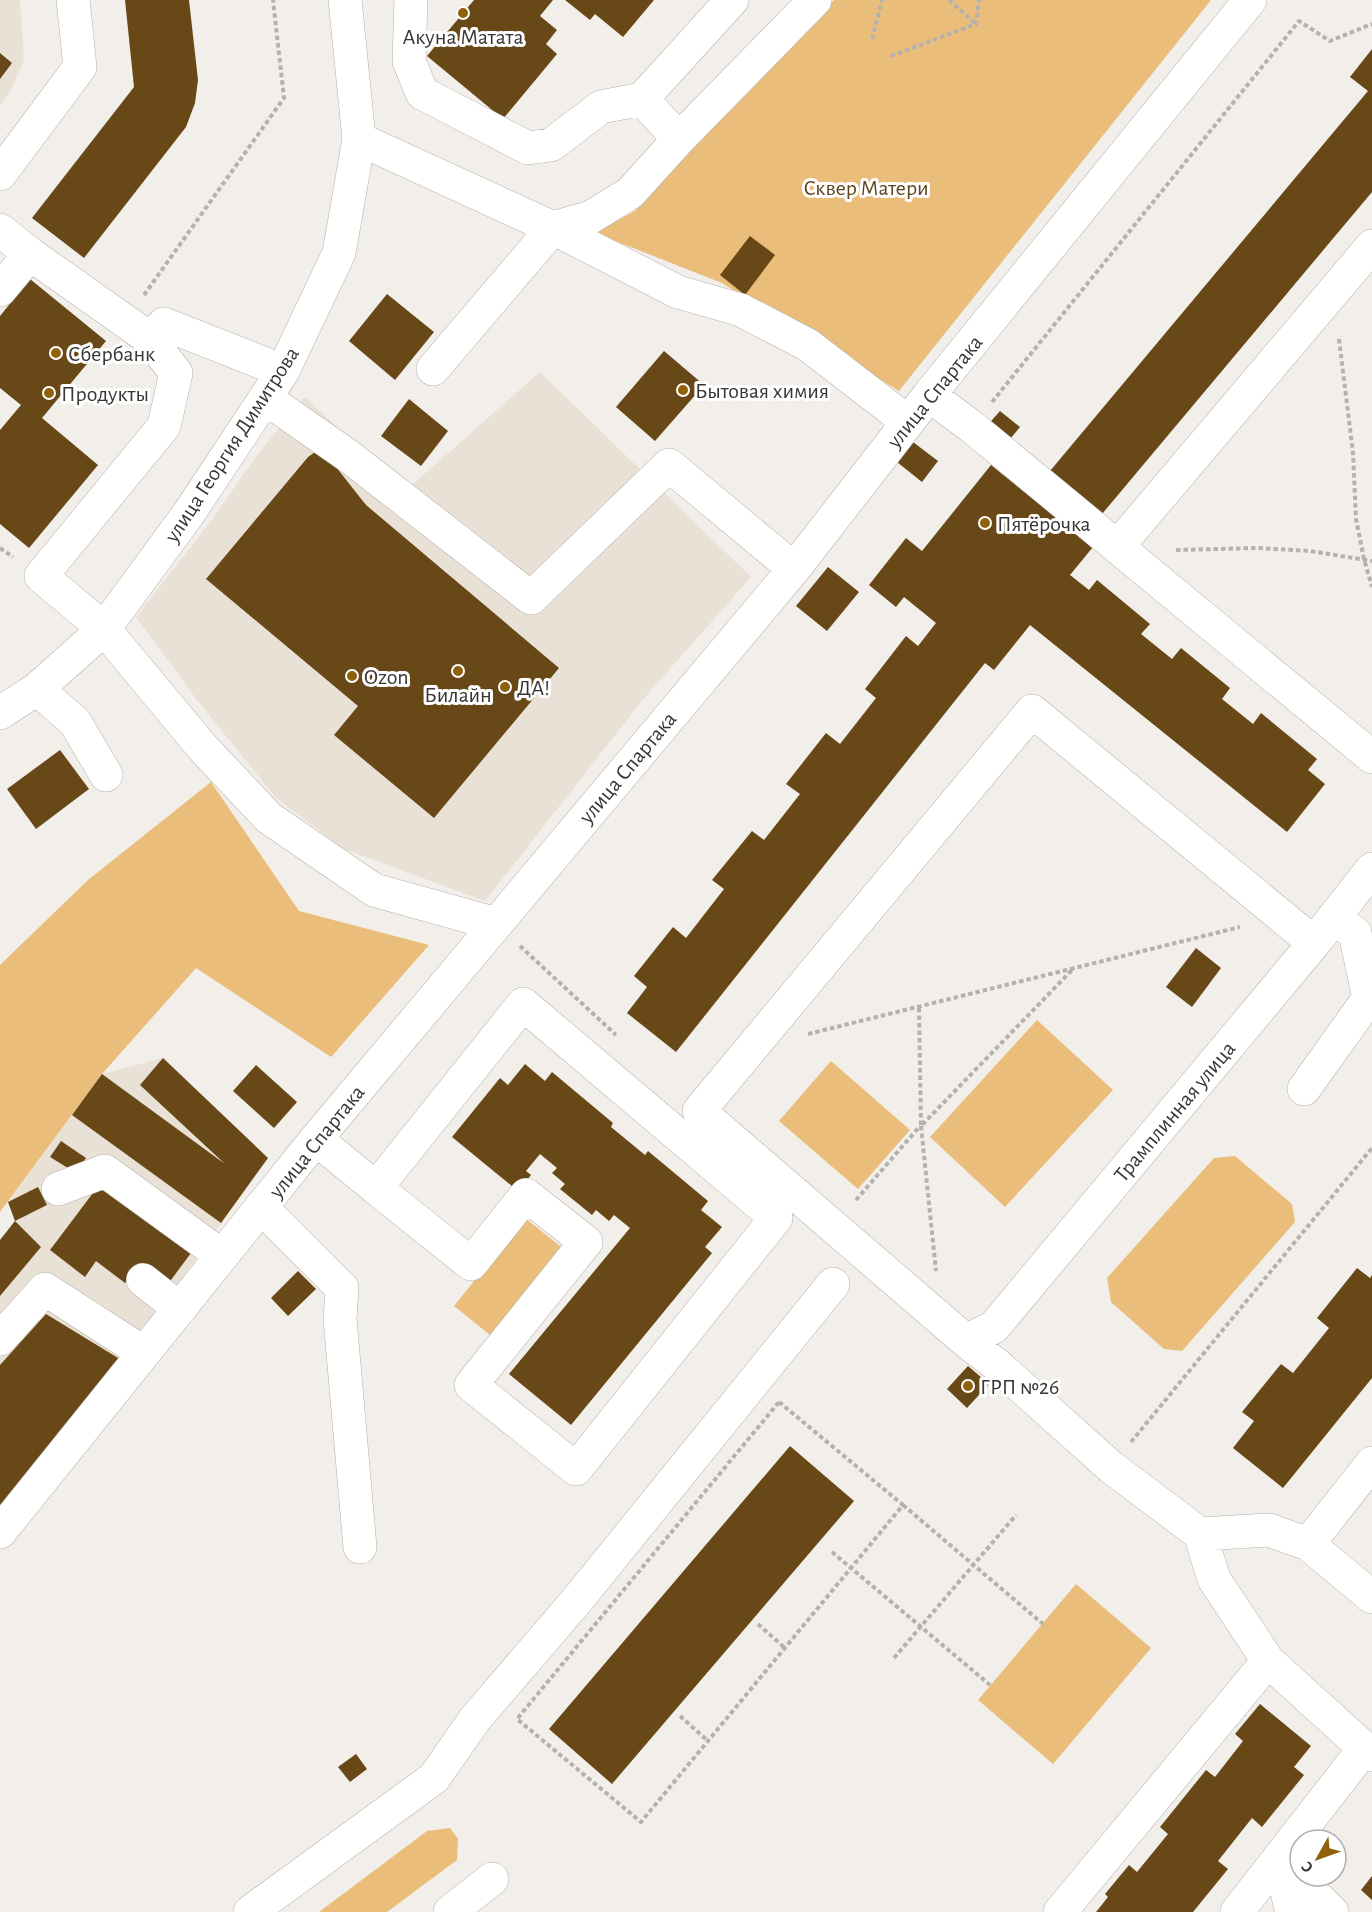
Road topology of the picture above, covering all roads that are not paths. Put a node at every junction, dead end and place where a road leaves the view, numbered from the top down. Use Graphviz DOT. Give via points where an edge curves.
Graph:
graph roads {
  1 [pos="73,0"];
  2 [pos="345,0"];
  3 [pos="411,0"];
  4 [pos="732,0"];
  5 [pos="815,0"];
  6 [pos="1250,0"];
  7 [pos="642,99"];
  8 [pos="359,139"];
  9 [pos="679,139"];
  10 [pos="0,174"];
  11 [pos="554,228"];
  12 [pos="0,230"];
  13 [pos="1372,246"];
  14 [pos="30,254"];
  15 [pos="0,290"];
  16 [pos="156,331"];
  17 [pos="433,369"];
  18 [pos="284,371"];
  19 [pos="929,395"];
  20 [pos="265,398"];
  21 [pos="908,422"];
  22 [pos="1118,546"];
  23 [pos="794,569"];
  24 [pos="104,628"];
  25 [pos="37,689"];
  26 [pos="0,712"];
  27 [pos="1372,757"];
  28 [pos="106,774"];
  29 [pos="1368,883"];
  30 [pos="496,924"];
  31 [pos="1323,931"];
  32 [pos="1304,1089"];
  33 [pos="316,1139"];
  34 [pos="376,1188"];
  35 [pos="58,1189"];
  36 [pos="261,1207"];
  37 [pos="222,1256"];
  38 [pos="143,1280"];
  39 [pos="833,1284"];
  40 [pos="180,1309"];
  41 [pos="0,1339"];
  42 [pos="966,1341"];
  43 [pos="144,1353"];
  44 [pos="1372,1463"];
  45 [pos="0,1532"];
  46 [pos="1200,1534"];
  47 [pos="1308,1544"];
  48 [pos="360,1547"];
  49 [pos="1372,1597"];
  50 [pos="1268,1661"];
  51 [pos="1368,1752"];
  52 [pos="1279,1860"];
  53 [pos="492,1879"];
  54 [pos="250,1912"];
  55 [pos="450,1912"];
  56 [pos="1060,1912"];
  57 [pos="1237,1912"];
  58 [pos="1292,1912"];
  59 [pos="1332,1912"];
  1 -- 10 [label="street" via="80,67"];
  2 -- 8 [label="street, улица Георгия Димитрова"];
  3 -- 7 [label="street" via="409,61 422,93 528,148 551,145 601,107"];
  4 -- 7 [label="street"];
  5 -- 9 [label="street"];
  6 -- 19 [label="street, улица Спартака"];
  7 -- 9 [label="street"];
  8 -- 11 [label="street"];
  8 -- 18 [label="street, улица Георгия Димитрова" via="339,253"];
  9 -- 11 [label="street" via="630,193 591,217"];
  11 -- 17 [label="street"];
  11 -- 21 [label="street" via="678,292 741,310 808,345"];
  12 -- 14 [label="street"];
  13 -- 22 [label="street"];
  14 -- 15 [label="street"];
  14 -- 16 [label="street"];
  16 -- 18 [label="street"];
  16 -- 24 [label="street" via="176,373 164,426 41,576"];
  18 -- 20 [label="street, улица Георгия Димитрова"];
  19 -- 21 [label="street, улица Спартака"];
  19 -- 22 [label="street"];
  20 -- 23 [label="street" via="347,455 531,598 669,465"];
  20 -- 24 [label="street, улица Георгия Димитрова" via="189,513"];
  21 -- 23 [label="street, улица Спартака"];
  22 -- 27 [label="street"];
  23 -- 30 [label="street, улица Спартака"];
  24 -- 25 [label="street, улица Георгия Димитрова"];
  24 -- 30 [label="street" via="203,748 270,818 374,890"];
  25 -- 26 [label="street, улица Георгия Димитрова"];
  25 -- 28 [label="street" via="75,722"];
  29 -- 31 [label="street, Трамплинная улица"];
  30 -- 33 [label="street, улица Спартака"];
  31 -- 32 [label="street" via="1355,933 1369,998"];
  31 -- 42 [label="street, Трамплинная улица" via="994,1327"];
  31 -- 42 [label="street" via="1282,917 1032,711 699,1111"];
  33 -- 34 [label="street"];
  33 -- 36 [label="street, улица Спартака"];
  34 -- 34 [label="street" via="523,1004 777,1218 576,1469 471,1385 585,1242 526,1195 471,1264"];
  35 -- 37 [label="street" via="105,1171"];
  36 -- 37 [label="street, улица Спартака"];
  36 -- 48 [label="street" via="342,1288 340,1319"];
  37 -- 40 [label="street, улица Спартака"];
  38 -- 40 [label="street"];
  39 -- 54 [label="street" via="578,1599 475,1719 434,1778"];
  40 -- 43 [label="street, улица Спартака"];
  41 -- 43 [label="street" via="45,1289"];
  42 -- 46 [label="street" via="1111,1467"];
  43 -- 45 [label="street, улица Спартака"];
  44 -- 47 [label="street"];
  46 -- 47 [label="street" via="1269,1530"];
  46 -- 50 [label="street" via="1214,1579"];
  47 -- 49 [label="street"];
  50 -- 51 [label="street"];
  50 -- 56 [label="street"];
  51 -- 52 [label="street"];
  52 -- 57 [label="street"];
  52 -- 58 [label="street"];
  52 -- 59 [label="street"];
  53 -- 55 [label="street"];
}
